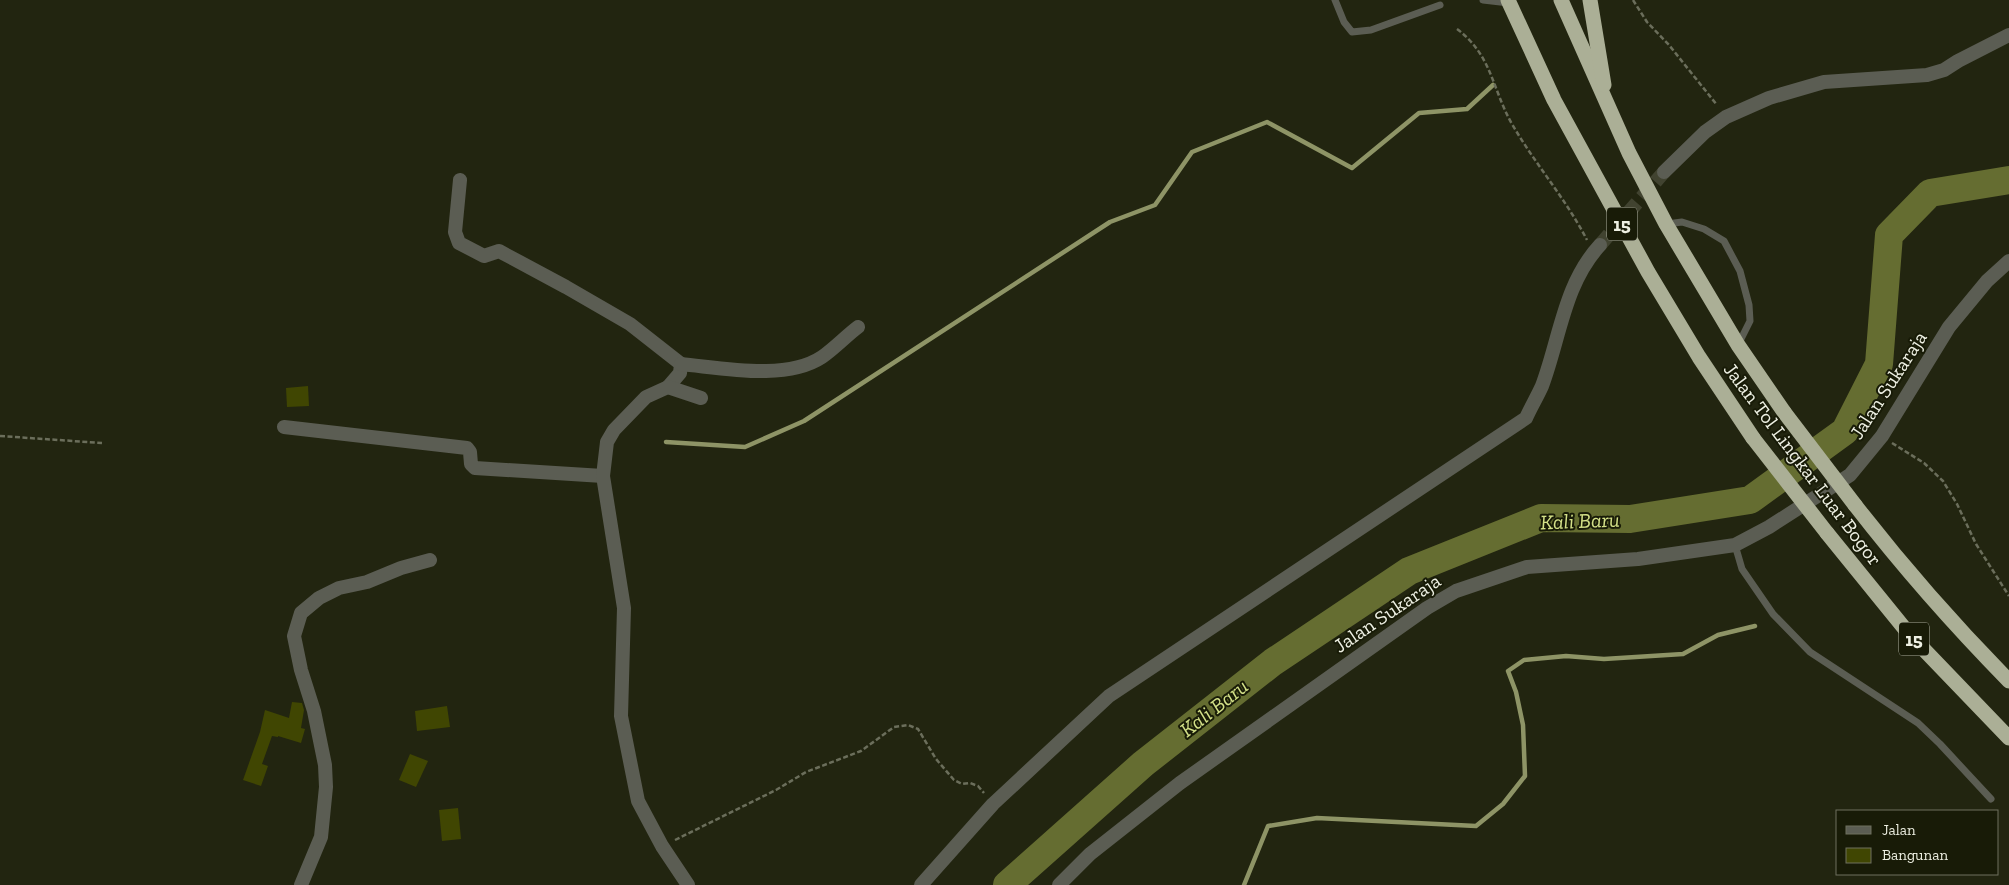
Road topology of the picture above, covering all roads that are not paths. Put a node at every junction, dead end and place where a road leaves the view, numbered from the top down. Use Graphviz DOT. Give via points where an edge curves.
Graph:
graph roads {
  1 [pos="1335,0"];
  2 [pos="1483,0"];
  3 [pos="1561,0"];
  4 [pos="1590,0"];
  5 [pos="1442,2"];
  6 [pos="1509,2"];
  7 [pos="2009,34"];
  8 [pos="1608,105"];
  9 [pos="1664,172"];
  10 [pos="460,180"];
  11 [pos="1666,224"];
  12 [pos="1597,248"];
  13 [pos="2009,261"];
  14 [pos="858,326"];
  15 [pos="1738,345"];
  16 [pos="681,364"];
  17 [pos="668,387"];
  18 [pos="701,398"];
  19 [pos="284,427"];
  20 [pos="603,476"];
  21 [pos="1735,545"];
  22 [pos="430,560"];
  23 [pos="2009,681"];
  24 [pos="2009,738"];
  25 [pos="1991,799"];
  26 [pos="302,885"];
  27 [pos="688,885"];
  28 [pos="921,885"];
  29 [pos="1059,885"];
  1 -- 5 [label="lane" via="1352,32 1371,30"];
  2 -- 6 [label="lane"];
  3 -- 8 [label="highway, Jalan Tol Lingkar Luar Bogor / 15"];
  4 -- 8 [label="highway"];
  6 -- 24 [label="highway, Jalan Tol Lingkar Luar Bogor / 15, bridge" via="1554,100 1643,264 1699,358 1753,438 1910,634"];
  7 -- 9 [label="street" via="1944,70 1927,75 1824,82 1769,98 1726,117 1705,132"];
  8 -- 11 [label="highway, Jalan Tol Lingkar Luar Bogor / 15" via="1628,153"];
  10 -- 16 [label="street" via="455,232 459,242 484,256 499,251 566,287 630,324"];
  11 -- 15 [label="highway, Jalan Tol Lingkar Luar Bogor / 15"];
  11 -- 15 [label="lane" via="1682,222 1704,228 1724,241 1740,271 1749,305 1750,321"];
  12 -- 28 [label="street" via="1577,277 1542,386 1526,418 1109,696 993,804"];
  13 -- 21 [label="street, Jalan Sukaraja" via="1987,281 1949,327 1882,436 1850,475"];
  14 -- 16 [label="street" via="822,357 781,372"];
  15 -- 23 [label="highway, Jalan Tol Lingkar Luar Bogor / 15, bridge" via="1784,412 1892,553 1936,605"];
  16 -- 17 [label="street" via="680,373"];
  17 -- 18 [label="street"];
  17 -- 20 [label="street" via="646,397 614,430 608,442"];
  19 -- 20 [label="street" via="467,448 475,468"];
  20 -- 27 [label="street" via="624,608 621,716 638,801"];
  21 -- 25 [label="lane" via="1742,569 1773,614 1810,652 1918,723"];
  21 -- 29 [label="street, Jalan Sukaraja" via="1638,559 1527,568 1456,591 1427,608 1180,783 1090,854"];
  22 -- 26 [label="street" via="339,588 319,598 301,613 294,636 314,711 325,765 326,788 321,837"];
}
